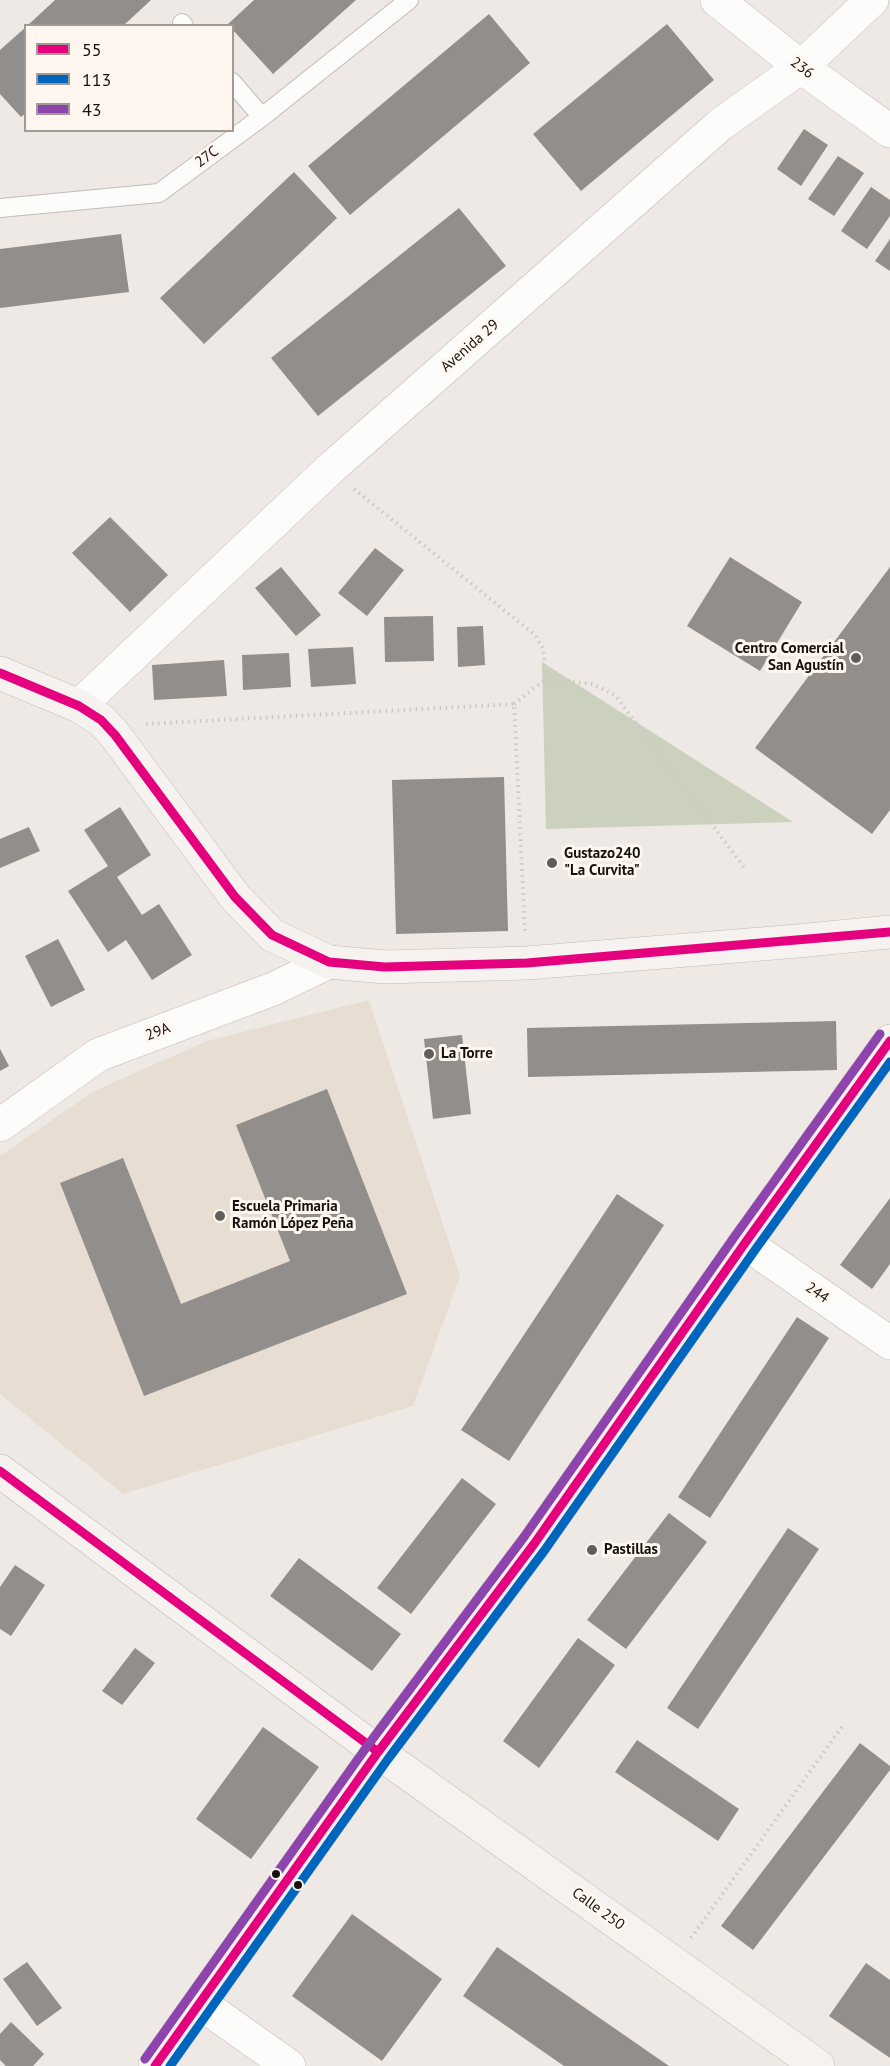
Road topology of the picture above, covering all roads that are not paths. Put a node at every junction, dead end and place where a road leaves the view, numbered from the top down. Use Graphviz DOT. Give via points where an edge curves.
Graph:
graph roads {
  1 [pos="409,0"];
  2 [pos="717,0"];
  3 [pos="872,0"];
  4 [pos="801,67"];
  5 [pos="234,84"];
  6 [pos="262,117"];
  7 [pos="890,131"];
  8 [pos="0,208"];
  9 [pos="0,673"];
  10 [pos="79,706"];
  11 [pos="890,932"];
  12 [pos="329,962"];
  13 [pos="890,1041"];
  14 [pos="0,1125"];
  15 [pos="745,1243"];
  16 [pos="890,1343"];
  17 [pos="0,1471"];
  18 [pos="378,1752"];
  19 [pos="200,2003"];
  20 [pos="155,2066"];
  21 [pos="290,2066"];
  22 [pos="818,2066"];
  1 -- 6 [label="lane, 27C"];
  2 -- 4 [label="street, 236"];
  3 -- 4 [label="street, Avenida 29"];
  4 -- 7 [label="street, 236"];
  4 -- 10 [label="street, Avenida 29" via="721,124 330,470"];
  5 -- 6 [label="lane"];
  6 -- 8 [label="lane, 27C" via="159,193"];
  9 -- 10 [label="street"];
  10 -- 12 [label="street" via="115,735 235,897 272,935"];
  11 -- 12 [label="street" via="527,963 385,967"];
  12 -- 14 [label="street, 29A" via="273,989 98,1055"];
  13 -- 15 [label="street"];
  15 -- 16 [label="street, 244"];
  15 -- 18 [label="street" via="534,1544"];
  17 -- 18 [label="street, Calle 250"];
  18 -- 19 [label="street"];
  18 -- 22 [label="street, Calle 250"];
  19 -- 20 [label="street"];
  19 -- 21 [label="street"];
}
